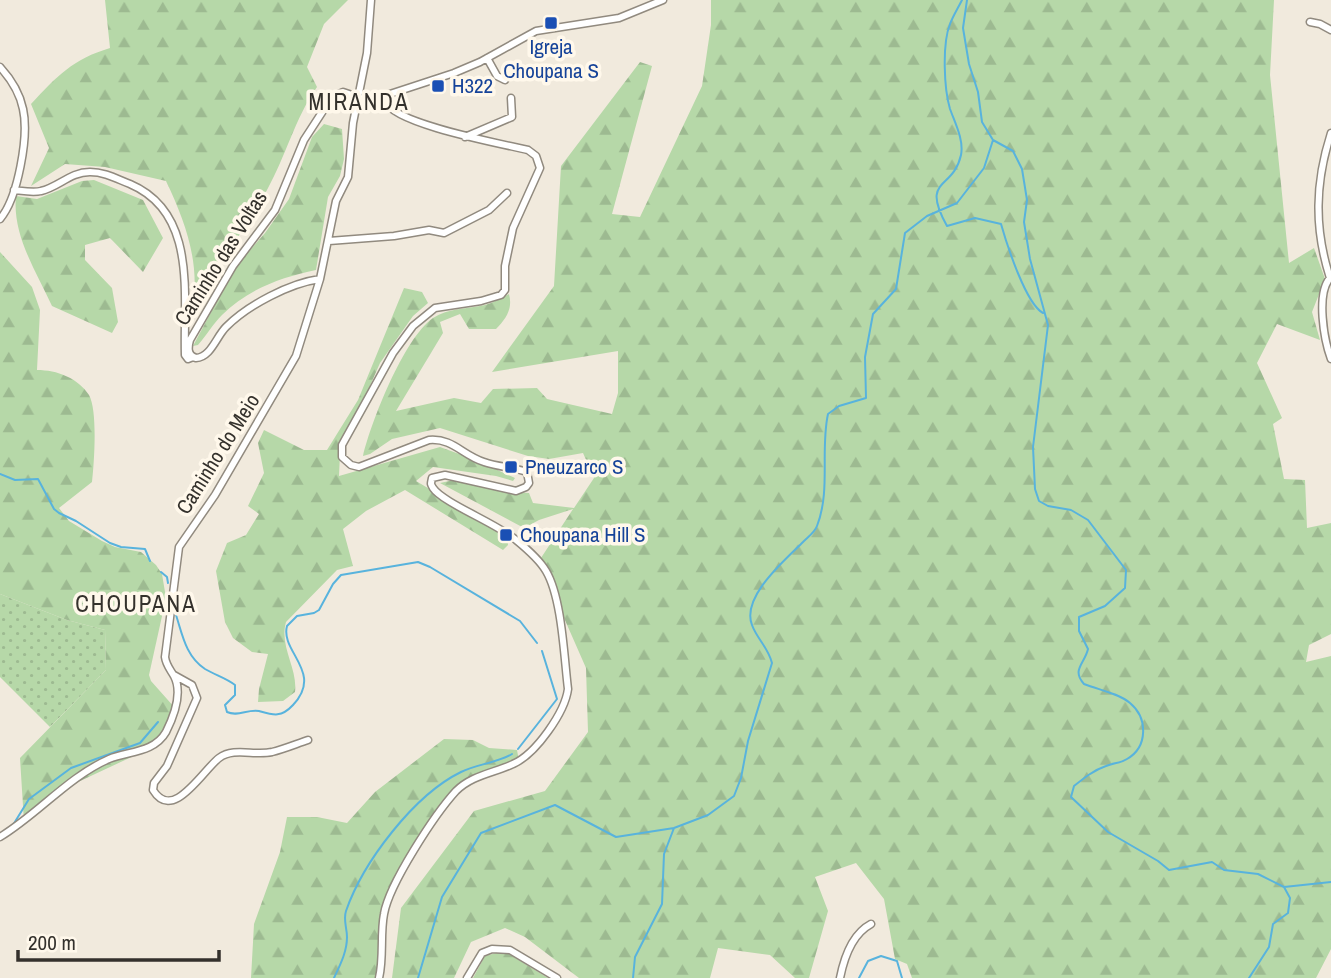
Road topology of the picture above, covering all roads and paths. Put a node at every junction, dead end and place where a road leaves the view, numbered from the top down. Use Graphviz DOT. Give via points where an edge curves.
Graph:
graph roads {
  1 [pos="371,0"];
  2 [pos="663,0"];
  3 [pos="1310,22"];
  4 [pos="1331,30"];
  5 [pos="486,58"];
  6 [pos="0,66"];
  7 [pos="505,80"];
  8 [pos="359,97"];
  9 [pos="510,98"];
  10 [pos="386,102"];
  11 [pos="1331,133"];
  12 [pos="466,137"];
  13 [pos="15,190"];
  14 [pos="507,193"];
  15 [pos="0,219"];
  16 [pos="329,241"];
  17 [pos="1330,278"];
  18 [pos="320,279"];
  19 [pos="193,357"];
  20 [pos="1331,359"];
  21 [pos="174,675"];
  22 [pos="308,740"];
  23 [pos="0,837"];
  24 [pos="871,924"];
  25 [pos="379,978"];
  26 [pos="467,978"];
  27 [pos="557,978"];
  28 [pos="840,978"];
  1 -- 8 [label="street, Caminho do Meio"];
  2 -- 5 [label="street" via="619,18 537,31"];
  3 -- 4 [label="street"];
  5 -- 7 [label="street"];
  5 -- 10 [label="street" via="388,95"];
  6 -- 13 [label="street" via="19,97 24,116"];
  8 -- 10 [label="street, Caminho das Voltas"];
  8 -- 16 [label="street, Caminho do Meio" via="348,177 336,201"];
  8 -- 19 [label="street, Caminho das Voltas" via="343,92 335,95 304,140 275,210 233,266 190,340"];
  9 -- 12 [label="street" via="512,117"];
  10 -- 12 [label="street" via="394,112"];
  11 -- 17 [label="street" via="1316,206"];
  12 -- 25 [label="street" via="528,150 540,168 513,228 505,290 481,301 435,307 413,326 342,445 342,457 359,467 438,439 484,462 527,471 529,483 516,491 445,475 432,478 431,483 444,498 513,537 545,569 557,606 568,689 560,713 531,751 513,764 467,782 409,859 384,911"];
  13 -- 15 [label="street"];
  13 -- 19 [label="street" via="39,192 69,176 90,172 104,173 153,196 171,223 183,257 184,355"];
  14 -- 16 [label="street" via="489,210 444,233 429,230"];
  16 -- 18 [label="street, Caminho do Meio"];
  17 -- 20 [label="street" via="1322,309"];
  18 -- 19 [label="street, Caminho das Voltas" via="296,284 268,298 226,327 206,354"];
  18 -- 21 [label="street, Caminho do Meio" via="296,356 180,547 165,657"];
  21 -- 22 [label="street" via="192,685 197,698 167,766 154,783 159,797 178,799 229,753 257,754"];
  21 -- 23 [label="street, Caminho do Meio" via="178,694 164,735 139,752 110,759"];
  24 -- 28 [label="street" via="860,931 844,958"];
  26 -- 27 [label="street" via="482,953 502,948"];
}
